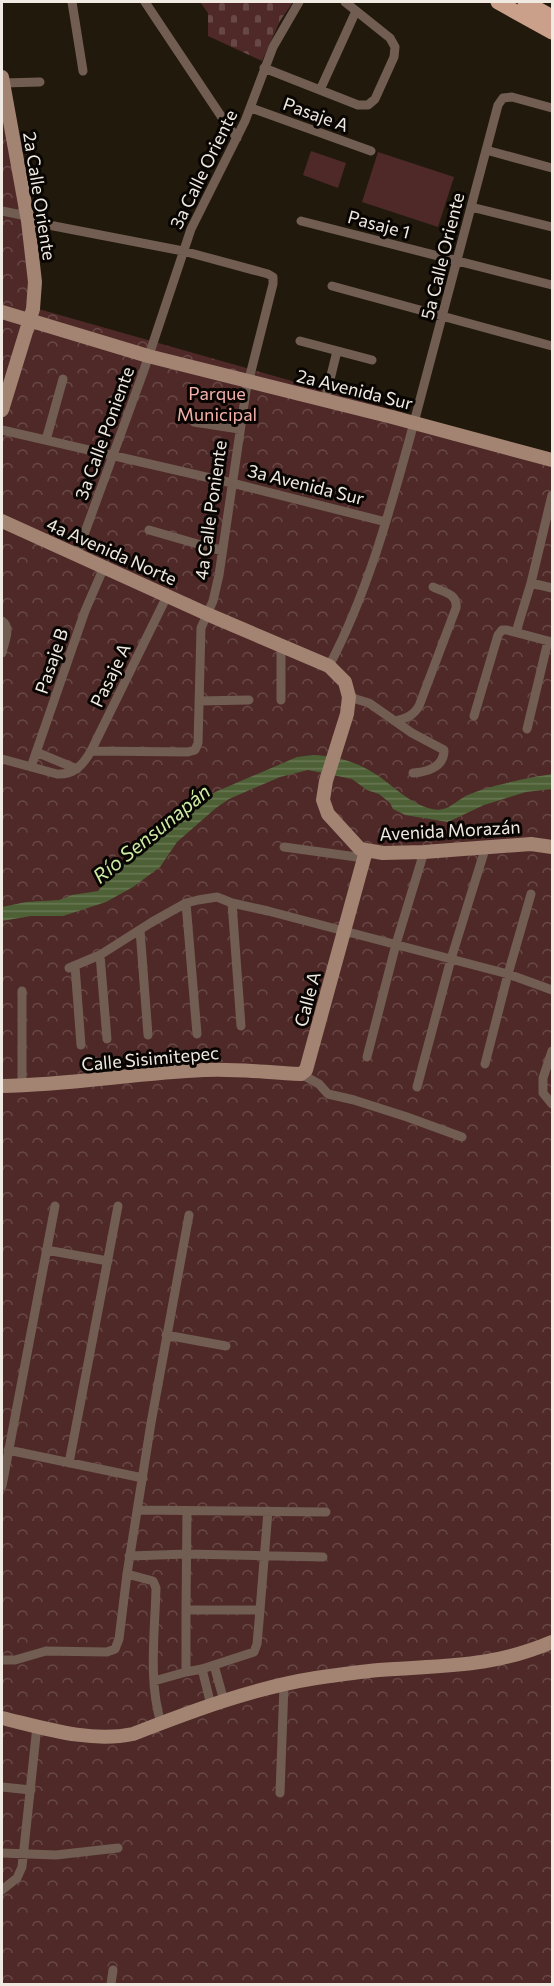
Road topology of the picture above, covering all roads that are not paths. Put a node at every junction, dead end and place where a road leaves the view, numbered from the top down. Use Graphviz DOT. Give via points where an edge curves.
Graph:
graph roads {
  1 [pos="72,2"];
  2 [pos="145,2"];
  3 [pos="299,2"];
  4 [pos="345,2"];
  5 [pos="498,2"];
  6 [pos="525,2"];
  7 [pos="356,11"];
  8 [pos="552,17"];
  9 [pos="552,32"];
  10 [pos="264,68"];
  11 [pos="83,71"];
  12 [pos="2,80"];
  13 [pos="40,82"];
  14 [pos="320,90"];
  15 [pos="250,108"];
  16 [pos="552,108"];
  17 [pos="237,138"];
  18 [pos="486,150"];
  19 [pos="371,151"];
  20 [pos="552,168"];
  21 [pos="471,207"];
  22 [pos="2,212"];
  23 [pos="28,218"];
  24 [pos="301,220"];
  25 [pos="552,227"];
  26 [pos="183,251"];
  27 [pos="457,261"];
  28 [pos="552,285"];
  29 [pos="332,286"];
  30 [pos="2,312"];
  31 [pos="443,316"];
  32 [pos="30,320"];
  33 [pos="300,341"];
  34 [pos="552,346"];
  35 [pos="337,351"];
  36 [pos="148,356"];
  37 [pos="372,360"];
  38 [pos="63,379"];
  39 [pos="248,381"];
  40 [pos="325,400"];
  41 [pos="2,410"];
  42 [pos="194,422"];
  43 [pos="414,423"];
  44 [pos="239,429"];
  45 [pos="2,430"];
  46 [pos="46,440"];
  47 [pos="113,456"];
  48 [pos="552,460"];
  49 [pos="232,483"];
  50 [pos="552,495"];
  51 [pos="2,521"];
  52 [pos="386,522"];
  53 [pos="149,530"];
  54 [pos="222,550"];
  55 [pos="77,554"];
  56 [pos="104,567"];
  57 [pos="531,583"];
  58 [pos="433,587"];
  59 [pos="552,588"];
  60 [pos="167,596"];
  61 [pos="207,614"];
  62 [pos="2,621"];
  63 [pos="516,632"];
  64 [pos="550,642"];
  65 [pos="281,645"];
  66 [pos="2,653"];
  67 [pos="329,666"];
  68 [pos="349,697"];
  69 [pos="249,700"];
  70 [pos="281,700"];
  71 [pos="199,701"];
  72 [pos="474,716"];
  73 [pos="395,721"];
  74 [pos="527,729"];
  75 [pos="91,751"];
  76 [pos="36,752"];
  77 [pos="2,759"];
  78 [pos="31,767"];
  79 [pos="78,769"];
  80 [pos="413,773"];
  81 [pos="486,846"];
  82 [pos="284,847"];
  83 [pos="552,847"];
  84 [pos="424,852"];
  85 [pos="365,855"];
  86 [pos="531,894"];
  87 [pos="186,903"];
  88 [pos="232,903"];
  89 [pos="140,930"];
  90 [pos="344,931"];
  91 [pos="396,944"];
  92 [pos="100,955"];
  93 [pos="452,959"];
  94 [pos="507,974"];
  95 [pos="552,990"];
  96 [pos="22,991"];
  97 [pos="241,1026"];
  98 [pos="197,1034"];
  99 [pos="148,1035"];
  100 [pos="107,1039"];
  101 [pos="81,1046"];
  102 [pos="552,1051"];
  103 [pos="366,1057"];
  104 [pos="485,1064"];
  105 [pos="301,1074"];
  106 [pos="22,1085"];
  107 [pos="2,1086"];
  108 [pos="417,1087"];
  109 [pos="552,1104"];
  110 [pos="462,1137"];
  111 [pos="55,1206"];
  112 [pos="118,1206"];
  113 [pos="189,1215"];
  114 [pos="46,1250"];
  115 [pos="108,1262"];
  116 [pos="166,1335"];
  117 [pos="226,1346"];
  118 [pos="8,1450"];
  119 [pos="69,1462"];
  120 [pos="143,1478"];
  121 [pos="2,1486"];
  122 [pos="137,1510"];
  123 [pos="187,1511"];
  124 [pos="268,1511"];
  125 [pos="326,1512"];
  126 [pos="187,1554"];
  127 [pos="265,1555"];
  128 [pos="129,1556"];
  129 [pos="323,1557"];
  130 [pos="127,1574"];
  131 [pos="186,1610"];
  132 [pos="260,1610"];
  133 [pos="552,1642"];
  134 [pos="2,1660"];
  135 [pos="214,1665"];
  136 [pos="202,1669"];
  137 [pos="186,1672"];
  138 [pos="154,1681"];
  139 [pos="284,1686"];
  140 [pos="218,1703"];
  141 [pos="2,1718"];
  142 [pos="161,1724"];
  143 [pos="37,1726"];
  144 [pos="2,1787"];
  145 [pos="31,1790"];
  146 [pos="280,1793"];
  147 [pos="118,1848"];
  148 [pos="2,1853"];
  149 [pos="23,1855"];
  150 [pos="2,1890"];
  151 [pos="113,1970"];
  152 [pos="111,1984"];
  1 -- 11 [label="street"];
  2 -- 17 [label="street"];
  3 -- 10 [label="street, 3a Calle Oriente"];
  4 -- 7 [label="street"];
  5 -- 9 [label="main road"];
  6 -- 8 [label="main road"];
  7 -- 14 [label="street"];
  7 -- 14 [label="street" via="390,38 395,47 375,99 368,105 358,105"];
  10 -- 14 [label="street"];
  10 -- 15 [label="street, 3a Calle Oriente"];
  12 -- 13 [label="street"];
  12 -- 23 [label="street, 2a Calle Oriente"];
  15 -- 17 [label="street, 3a Calle Oriente"];
  15 -- 19 [label="street, Pasaje A"];
  16 -- 18 [label="street, 5a Calle Oriente" via="503,98"];
  17 -- 26 [label="street, 3a Calle Oriente"];
  18 -- 20 [label="street"];
  18 -- 21 [label="street, 5a Calle Oriente"];
  21 -- 25 [label="street"];
  21 -- 27 [label="street, 5a Calle Oriente"];
  22 -- 23 [label="street"];
  23 -- 26 [label="street"];
  23 -- 32 [label="street, 2a Calle Oriente" via="34,282"];
  24 -- 27 [label="street, Pasaje 1"];
  26 -- 36 [label="street, 3a Calle Oriente"];
  26 -- 39 [label="street, 4a Calle Poniente" via="273,277"];
  27 -- 28 [label="street, Pasaje 1"];
  27 -- 31 [label="street, 5a Calle Oriente"];
  29 -- 31 [label="street"];
  30 -- 32 [label="street, 2a Avenida Sur"];
  31 -- 34 [label="street"];
  31 -- 43 [label="street, 5a Calle Oriente"];
  32 -- 36 [label="street, 2a Avenida Sur"];
  32 -- 41 [label="street, 2a Calle Oriente"];
  33 -- 35 [label="street"];
  35 -- 37 [label="street"];
  35 -- 40 [label="street"];
  36 -- 39 [label="street, 2a Avenida Sur"];
  36 -- 47 [label="street, 3a Calle Poniente"];
  38 -- 46 [label="street"];
  39 -- 40 [label="street, 2a Avenida Sur"];
  39 -- 44 [label="street, 4a Calle Poniente"];
  40 -- 43 [label="street, 2a Avenida Sur"];
  42 -- 44 [label="street"];
  43 -- 48 [label="street, 2a Avenida Sur"];
  43 -- 52 [label="street, 5a Calle Oriente"];
  44 -- 49 [label="street, 4a Calle Poniente"];
  45 -- 46 [label="street, 3a Avenida Sur"];
  46 -- 47 [label="street, 3a Avenida Sur"];
  47 -- 49 [label="street, 3a Avenida Sur"];
  47 -- 55 [label="street, 3a Calle Poniente"];
  49 -- 52 [label="street, 3a Avenida Sur"];
  49 -- 54 [label="street, 4a Calle Poniente"];
  50 -- 57 [label="street"];
  51 -- 55 [label="street, 4a Avenida Norte"];
  52 -- 67 [label="street, 5a Calle Oriente" via="361,594"];
  53 -- 54 [label="street"];
  54 -- 61 [label="street, 4a Calle Poniente"];
  55 -- 56 [label="street, 4a Avenida Norte"];
  56 -- 60 [label="street, 4a Avenida Norte"];
  56 -- 76 [label="street, Pasaje B"];
  57 -- 59 [label="street"];
  57 -- 63 [label="street"];
  58 -- 73 [label="street" via="455,597 456,608 419,706 409,717"];
  60 -- 61 [label="street, 4a Avenida Norte"];
  60 -- 75 [label="street, Pasaje A"];
  61 -- 65 [label="street, 4a Avenida Norte"];
  61 -- 71 [label="street, 4a Calle Poniente" via="201,628"];
  62 -- 66 [label="street" via="8,629"];
  63 -- 64 [label="street"];
  63 -- 72 [label="street" via="501,630 498,635"];
  64 -- 74 [label="street"];
  65 -- 67 [label="street, 4a Avenida Norte"];
  65 -- 70 [label="street"];
  67 -- 68 [label="street" via="345,682"];
  68 -- 73 [label="street" via="369,703"];
  68 -- 85 [label="street, Avenida Morazán" via="323,800 328,814"];
  69 -- 71 [label="street"];
  71 -- 75 [label="street, 4a Calle Poniente" via="195,750"];
  73 -- 80 [label="street" via="444,750 437,766"];
  75 -- 79 [label="street, Pasaje A"];
  76 -- 78 [label="street, Pasaje B"];
  76 -- 79 [label="street"];
  77 -- 78 [label="street"];
  78 -- 79 [label="street" via="57,774"];
  81 -- 83 [label="street, Avenida Morazán"];
  81 -- 84 [label="street, Avenida Morazán"];
  81 -- 93 [label="street"];
  82 -- 85 [label="street"];
  84 -- 85 [label="street, Avenida Morazán"];
  84 -- 91 [label="street"];
  85 -- 90 [label="street, Calle A"];
  86 -- 94 [label="street"];
  87 -- 88 [label="street" via="217,897"];
  87 -- 89 [label="street"];
  87 -- 98 [label="street"];
  88 -- 90 [label="street"];
  88 -- 97 [label="street"];
  89 -- 92 [label="street"];
  89 -- 99 [label="street"];
  90 -- 91 [label="street"];
  90 -- 105 [label="street, Calle A" via="306,1070"];
  91 -- 93 [label="street"];
  91 -- 103 [label="street"];
  92 -- 100 [label="street"];
  92 -- 101 [label="street" via="72,967"];
  93 -- 94 [label="street"];
  93 -- 108 [label="street"];
  94 -- 95 [label="street"];
  94 -- 104 [label="street"];
  96 -- 106 [label="street"];
  102 -- 109 [label="street" via="543,1078 543,1093"];
  105 -- 106 [label="street, Calle Sisimitepec" via="203,1070"];
  105 -- 110 [label="street" via="328,1094"];
  106 -- 107 [label="street, Calle Sisimitepec"];
  111 -- 114 [label="street"];
  112 -- 115 [label="street"];
  113 -- 116 [label="street"];
  114 -- 115 [label="street"];
  114 -- 118 [label="street"];
  115 -- 119 [label="street"];
  116 -- 117 [label="street"];
  116 -- 120 [label="street"];
  118 -- 119 [label="street"];
  118 -- 121 [label="street"];
  119 -- 120 [label="street"];
  120 -- 122 [label="street"];
  122 -- 123 [label="street"];
  122 -- 128 [label="street"];
  123 -- 124 [label="street"];
  123 -- 126 [label="street"];
  124 -- 125 [label="street"];
  124 -- 127 [label="street"];
  126 -- 127 [label="street"];
  126 -- 128 [label="street"];
  126 -- 131 [label="street"];
  127 -- 129 [label="street"];
  127 -- 132 [label="street"];
  128 -- 130 [label="street"];
  130 -- 134 [label="street" via="115,1649 46,1651"];
  130 -- 138 [label="street" via="153,1581 156,1588"];
  131 -- 132 [label="street"];
  131 -- 137 [label="street"];
  132 -- 135 [label="street" via="254,1652"];
  133 -- 139 [label="street" via="522,1654 476,1664 380,1670"];
  135 -- 136 [label="street"];
  135 -- 140 [label="street"];
  136 -- 137 [label="street"];
  136 -- 140 [label="street"];
  137 -- 138 [label="street"];
  138 -- 142 [label="street"];
  139 -- 140 [label="street"];
  139 -- 146 [label="street"];
  140 -- 142 [label="street"];
  141 -- 143 [label="street"];
  142 -- 143 [label="street" via="111,1737"];
  143 -- 145 [label="street"];
  144 -- 145 [label="street"];
  145 -- 149 [label="street"];
  147 -- 149 [label="street"];
  148 -- 149 [label="street"];
  149 -- 150 [label="street" via="17,1878"];
  151 -- 152 [label="street"];
}
